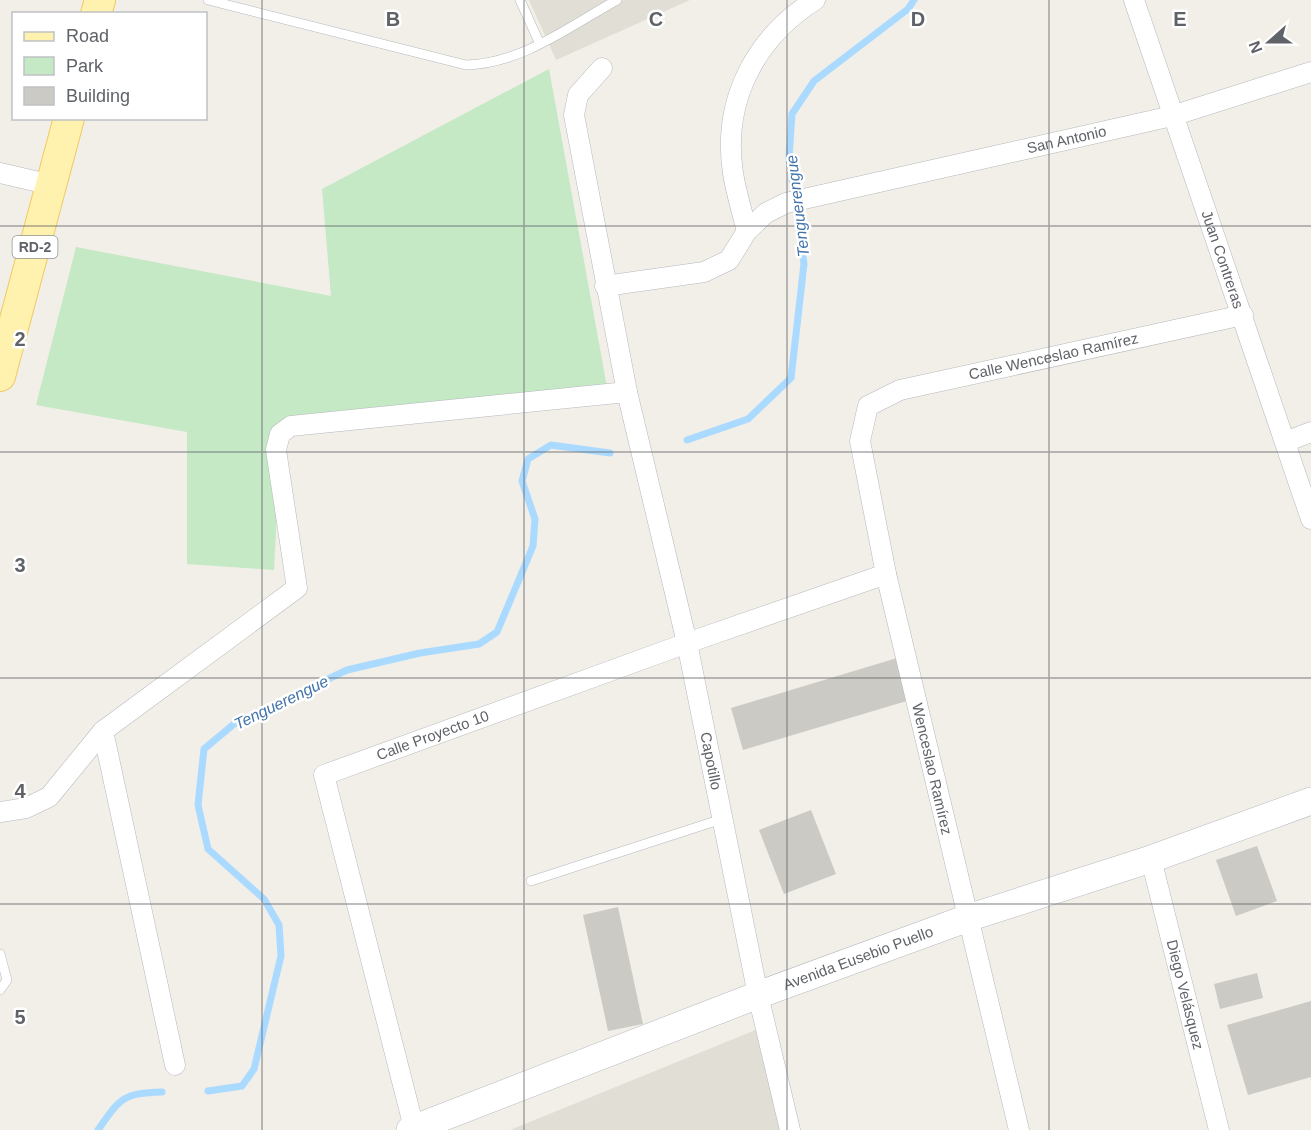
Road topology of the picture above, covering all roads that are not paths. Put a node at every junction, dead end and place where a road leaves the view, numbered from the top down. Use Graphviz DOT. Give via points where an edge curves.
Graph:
graph roads {
  1 [pos="207,0"];
  2 [pos="520,0"];
  3 [pos="617,0"];
  4 [pos="815,0"];
  5 [pos="1134,0"];
  6 [pos="539,42"];
  7 [pos="602,68"];
  8 [pos="1311,72"];
  9 [pos="1172,116"];
  10 [pos="68,120"];
  11 [pos="0,172"];
  12 [pos="52,185"];
  13 [pos="747,231"];
  14 [pos="605,286"];
  15 [pos="1244,315"];
  16 [pos="0,376"];
  17 [pos="627,392"];
  18 [pos="868,406"];
  19 [pos="1311,432"];
  20 [pos="1284,442"];
  21 [pos="1311,519"];
  22 [pos="886,574"];
  23 [pos="687,643"];
  24 [pos="103,731"];
  25 [pos="1311,801"];
  26 [pos="0,812"];
  27 [pos="722,819"];
  28 [pos="1151,859"];
  29 [pos="531,882"];
  30 [pos="968,918"];
  31 [pos="0,954"];
  32 [pos="0,990"];
  33 [pos="758,995"];
  34 [pos="175,1065"];
  35 [pos="412,1129"];
  36 [pos="790,1130"];
  37 [pos="1019,1130"];
  38 [pos="1219,1130"];
  1 -- 6 [label="lane" via="466,64 510,58"];
  2 -- 6 [label="lane"];
  3 -- 6 [label="lane"];
  4 -- 13 [label="street" via="768,39 746,72 732,132 733,172"];
  5 -- 9 [label="street, Juan Contreras"];
  7 -- 14 [label="street, Capotillo" via="578,95 574,115"];
  8 -- 9 [label="street, San Antonio"];
  9 -- 13 [label="street, San Antonio" via="786,203 766,213"];
  9 -- 15 [label="street, Juan Contreras"];
  10 -- 12 [label="main road, RD-2"];
  11 -- 12 [label="street"];
  12 -- 16 [label="main road, RD-2"];
  13 -- 14 [label="street, San Antonio" via="729,260 704,272"];
  14 -- 17 [label="street, Capotillo"];
  15 -- 18 [label="street, Calle Wenceslao Ramírez" via="900,390"];
  15 -- 20 [label="street, Juan Contreras"];
  17 -- 23 [label="street, Capotillo"];
  17 -- 24 [label="street" via="291,426 280,434 276,450 297,588"];
  18 -- 22 [label="street, Wenceslao Ramírez" via="860,441"];
  19 -- 20 [label="street"];
  20 -- 21 [label="street, Juan Contreras"];
  22 -- 23 [label="street, Calle Proyecto 10"];
  22 -- 30 [label="street, Wenceslao Ramírez"];
  23 -- 27 [label="street, Capotillo"];
  23 -- 35 [label="street, Calle Proyecto 10" via="324,775"];
  24 -- 26 [label="street" via="49,797 26,808"];
  24 -- 34 [label="street"];
  25 -- 28 [label="main road, Avenida Eusebio Puello"];
  27 -- 29 [label="lane"];
  27 -- 33 [label="street, Capotillo"];
  28 -- 30 [label="main road, Avenida Eusebio Puello"];
  28 -- 38 [label="street, Diego Velásquez"];
  30 -- 33 [label="main road, Avenida Eusebio Puello"];
  30 -- 37 [label="street, Wenceslao Ramírez"];
  31 -- 32 [label="lane" via="7,980"];
  33 -- 35 [label="main road, Avenida Eusebio Puello"];
  33 -- 36 [label="street, Capotillo"];
}
